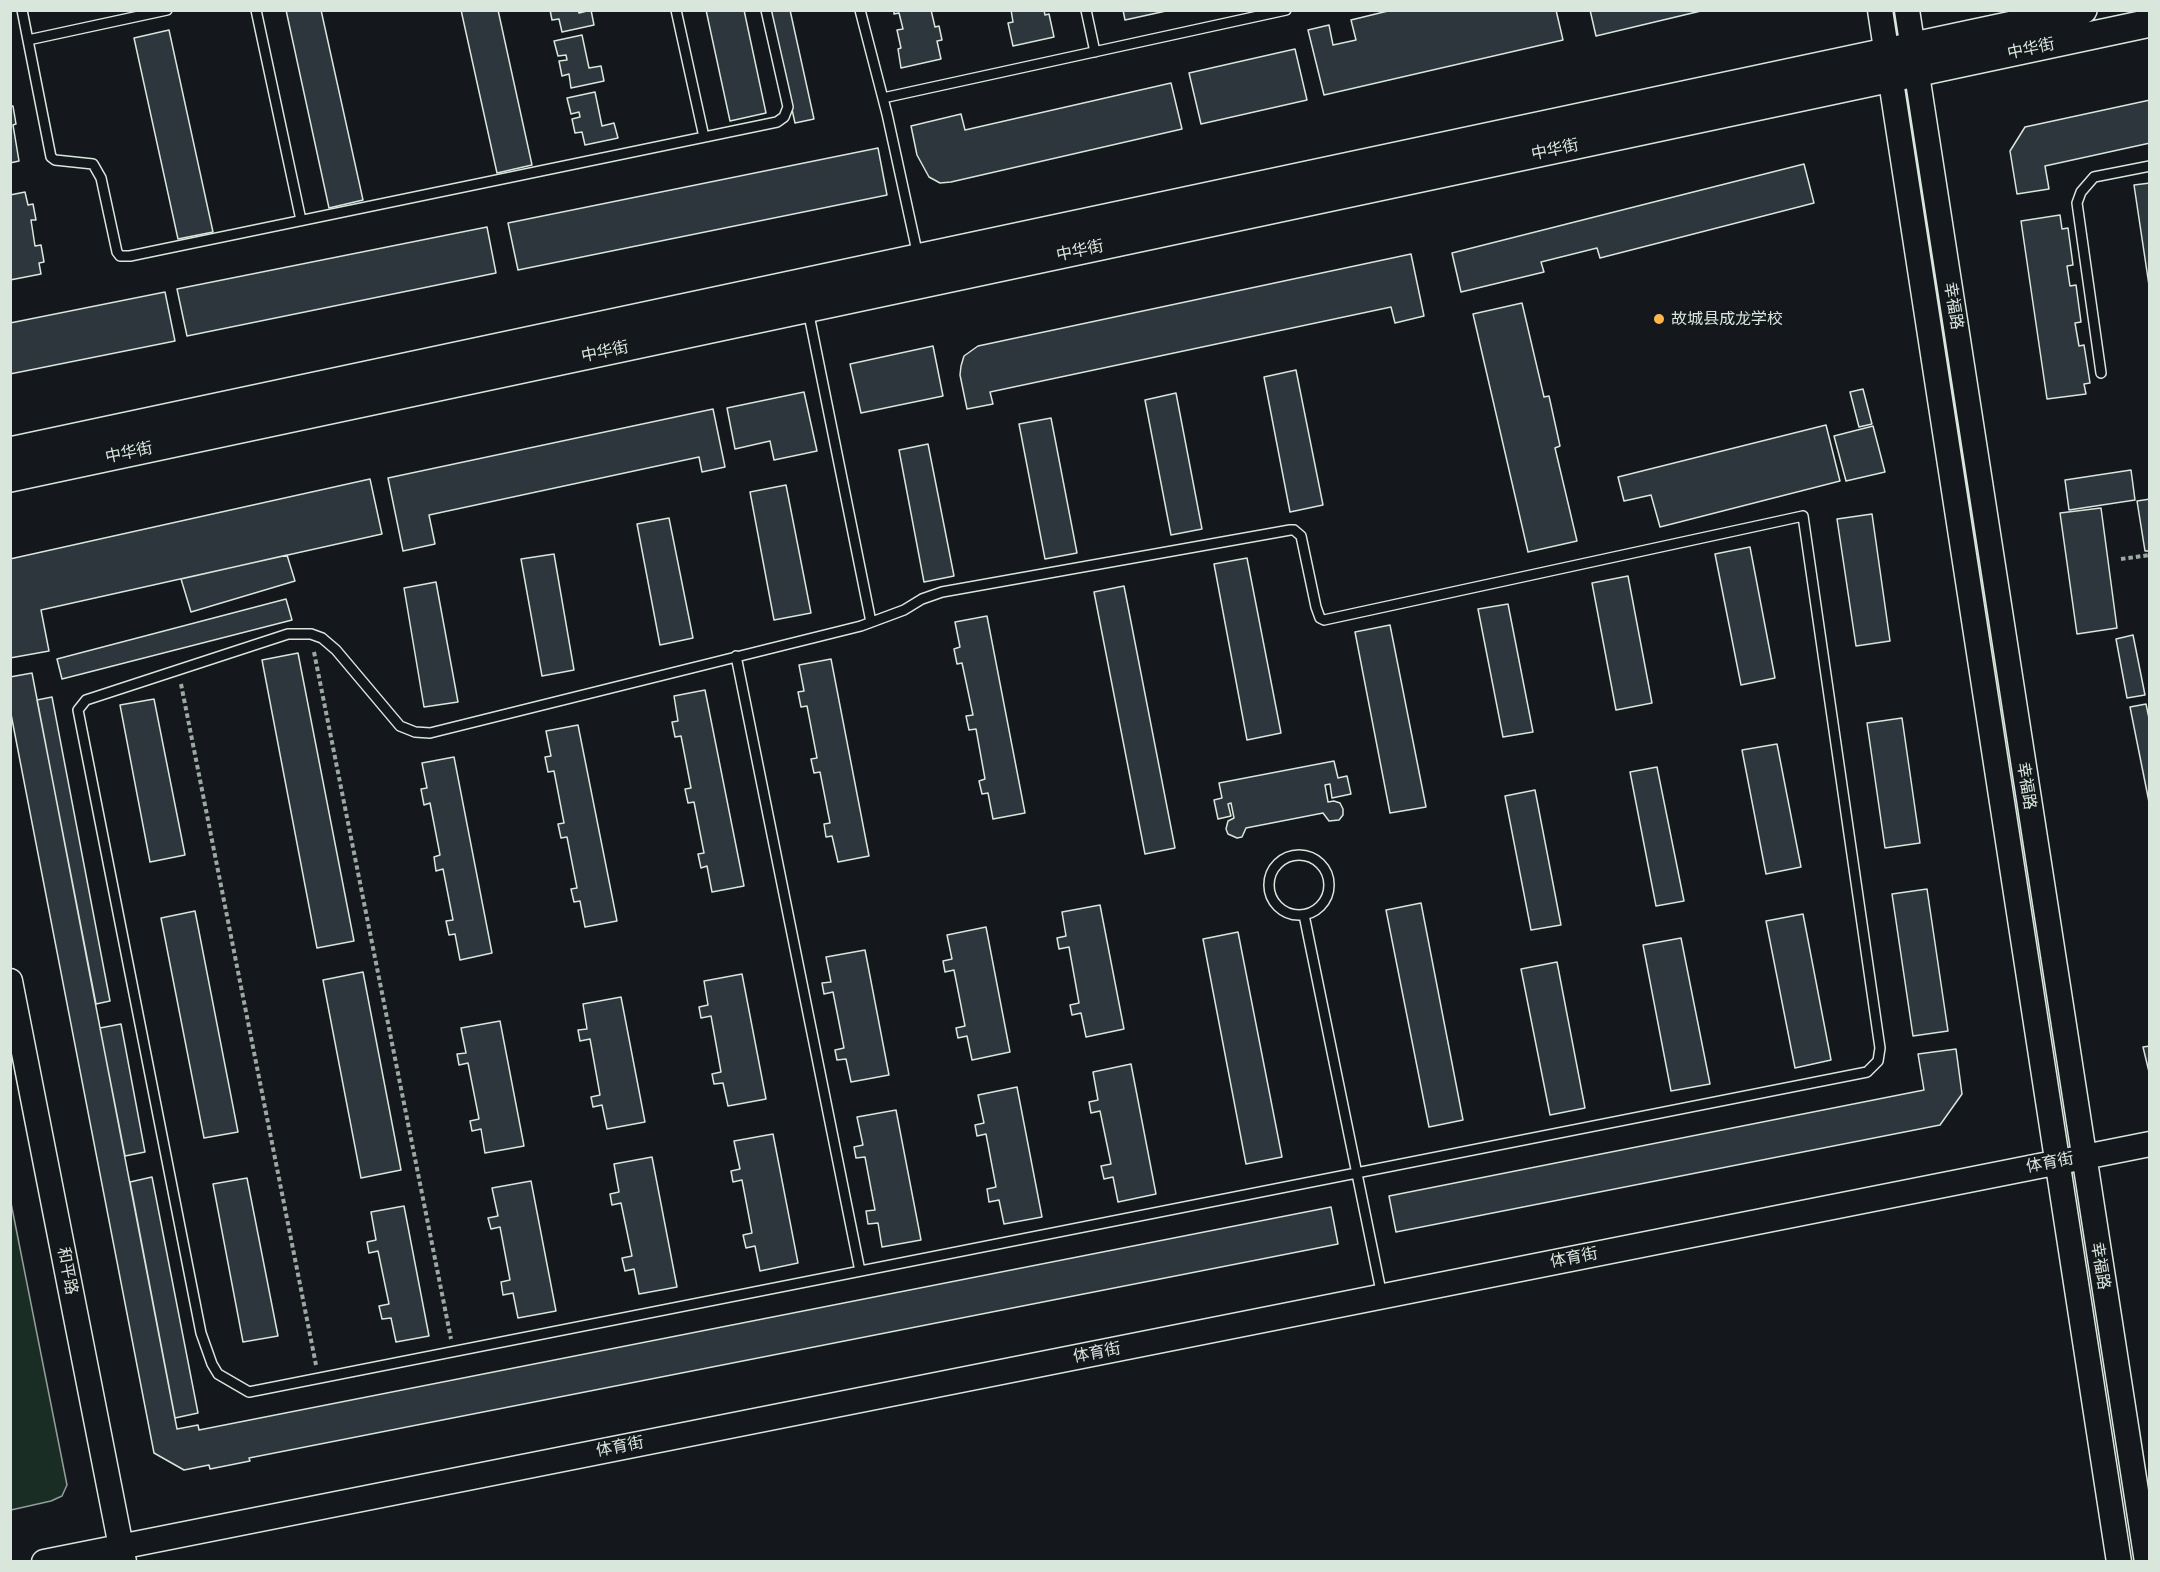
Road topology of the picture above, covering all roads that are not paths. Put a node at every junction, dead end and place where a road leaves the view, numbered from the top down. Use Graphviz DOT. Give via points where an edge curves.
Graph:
graph roads {
  1 [pos="22,10"];
  2 [pos="166,10"];
  3 [pos="256,10"];
  4 [pos="676,10"];
  5 [pos="766,10"];
  6 [pos="860,10"];
  7 [pos="1086,10"];
  8 [pos="1286,10"];
  9 [pos="1880,10"];
  10 [pos="1907,10"];
  11 [pos="2083,10"];
  12 [pos="2150,23"];
  13 [pos="28,40"];
  14 [pos="1095,52"];
  15 [pos="1915,60"];
  16 [pos="1888,65"];
  17 [pos="883,98"];
  18 [pos="704,137"];
  19 [pos="2150,166"];
  20 [pos="301,220"];
  21 [pos="919,258"];
  22 [pos="808,309"];
  23 [pos="2101,374"];
  24 [pos="10,451"];
  25 [pos="10,478"];
  26 [pos="871,622"];
  27 [pos="736,656"];
  28 [pos="1304,915"];
  29 [pos="10,981"];
  30 [pos="2150,1144"];
  31 [pos="2083,1157"];
  32 [pos="2057,1162"];
  33 [pos="1356,1173"];
  34 [pos="860,1271"];
  35 [pos="1382,1296"];
  36 [pos="123,1554"];
  37 [pos="44,1562"];
  38 [pos="2119,1562"];
  39 [pos="2147,1562"];
  1 -- 13 [label="lane"];
  2 -- 13 [label="lane"];
  3 -- 20 [label="lane"];
  4 -- 18 [label="lane"];
  5 -- 18 [label="lane" via="788,107 784,117 777,122"];
  6 -- 17 [label="lane"];
  7 -- 14 [label="lane"];
  8 -- 14 [label="lane"];
  9 -- 16 [label="street, 幸福路"];
  10 -- 15 [label="street, 幸福路"];
  11 -- 15 [label="main road, 中华街"];
  12 -- 15 [label="main road, 中华街"];
  13 -- 20 [label="lane" via="51,157 93,164 101,178 120,256"];
  14 -- 17 [label="lane"];
  15 -- 16 [label="main road, 中华街"];
  15 -- 31 [label="street, 幸福路"];
  16 -- 21 [label="main road, 中华街"];
  16 -- 22 [label="main road, 中华街"];
  16 -- 32 [label="street, 幸福路"];
  17 -- 21 [label="lane"];
  18 -- 20 [label="lane"];
  19 -- 23 [label="lane" via="2094,177 2077,203"];
  21 -- 24 [label="main road, 中华街"];
  22 -- 25 [label="main road, 中华街"];
  22 -- 26 [label="lane"];
  26 -- 27 [label="lane"];
  26 -- 33 [label="lane" via="942,592 1290,530 1301,536 1320,618 1333,620 1803,516 1880,1048 1878,1061 1867,1072"];
  27 -- 34 [label="lane"];
  27 -- 34 [label="lane" via="430,734 400,726 322,638 311,633 288,634 86,700 78,710 199,1321 218,1374 249,1392"];
  28 -- 28 [label="lane" via="1318,910 1327,898 1328,876 1316,859 1296,854 1277,863 1269,883 1282,910"];
  28 -- 33 [label="lane"];
  29 -- 36 [label="street, 和平路"];
  30 -- 31 [label="street, 体育街"];
  31 -- 32 [label="street, 体育街"];
  31 -- 39 [label="street, 幸福路"];
  32 -- 35 [label="street, 体育街"];
  32 -- 38 [label="street, 幸福路"];
  33 -- 34 [label="lane"];
  33 -- 35 [label="lane"];
  35 -- 36 [label="street, 体育街"];
  36 -- 37 [label="street, 体育街"];
}
